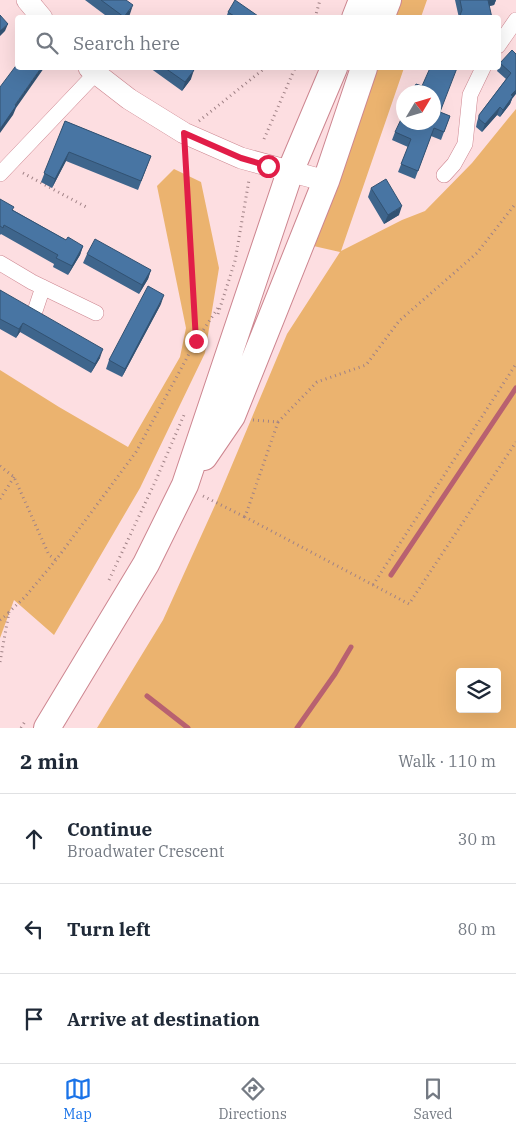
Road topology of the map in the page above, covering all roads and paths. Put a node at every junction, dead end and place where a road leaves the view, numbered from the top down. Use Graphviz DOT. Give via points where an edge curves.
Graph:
graph roads {
  1 [pos="27,0"];
  2 [pos="320,0"];
  3 [pos="362,0"];
  4 [pos="388,0"];
  5 [pos="40,15"];
  6 [pos="317,15"];
  7 [pos="356,15"];
  8 [pos="382,15"];
  9 [pos="516,20"];
  10 [pos="501,42"];
  11 [pos="263,70"];
  12 [pos="294,70"];
  13 [pos="333,70"];
  14 [pos="363,70"];
  15 [pos="482,70"];
  16 [pos="92,71"];
  17 [pos="184,133"];
  18 [pos="264,139"];
  19 [pos="4,170"];
  20 [pos="290,172"];
  21 [pos="444,175"];
  22 [pos="250,178"];
  23 [pos="326,182"];
  24 [pos="516,203"];
  25 [pos="88,208"];
  26 [pos="0,263"];
  27 [pos="44,287"];
  28 [pos="220,305"];
  29 [pos="35,311"];
  30 [pos="96,313"];
  31 [pos="216,323"];
  32 [pos="196,341"];
  33 [pos="516,364"];
  34 [pos="186,410"];
  35 [pos="232,416"];
  36 [pos="278,422"];
  37 [pos="516,442"];
  38 [pos="0,466"];
  39 [pos="14,476"];
  40 [pos="185,485"];
  41 [pos="0,500"];
  42 [pos="245,517"];
  43 [pos="56,560"];
  44 [pos="373,585"];
  45 [pos="105,588"];
  46 [pos="9,612"];
  47 [pos="0,620"];
  48 [pos="0,662"];
  49 [pos="39,720"];
  50 [pos="21,728"];
  1 -- 5 [label="street"];
  2 -- 6 [label="path"];
  3 -- 7 [label="highway"];
  4 -- 8 [label="highway"];
  9 -- 10 [label="street"];
  11 -- 17 [label="path"];
  12 -- 18 [label="path"];
  13 -- 20 [label="highway"];
  14 -- 23 [label="highway"];
  15 -- 21 [label="street" via="470,95 465,144"];
  16 -- 17 [label="street" via="129,99"];
  16 -- 19 [label="street"];
  17 -- 20 [label="street" via="241,158"];
  17 -- 32 [label="path"];
  19 -- 25 [label="path"];
  20 -- 23 [label="street"];
  20 -- 40 [label="highway"];
  22 -- 28 [label="path" via="235,261"];
  23 -- 35 [label="highway"];
  24 -- 36 [label="path" via="477,253 399,321 366,365 317,382"];
  26 -- 27 [label="street"];
  27 -- 29 [label="street"];
  27 -- 30 [label="street"];
  28 -- 31 [label="path"];
  28 -- 32 [label="path"];
  32 -- 43 [label="path" via="136,452"];
  33 -- 44 [label="path"];
  34 -- 45 [label="path"];
  35 -- 36 [label="path"];
  35 -- 40 [label="highway"];
  36 -- 42 [label="path"];
  37 -- 44 [label="path" via="409,604"];
  38 -- 39 [label="path"];
  39 -- 41 [label="path"];
  39 -- 43 [label="path" via="49,555"];
  40 -- 42 [label="path"];
  40 -- 49 [label="highway" via="146,564"];
  42 -- 44 [label="path"];
  43 -- 46 [label="path"];
  46 -- 47 [label="path"];
  46 -- 48 [label="path"];
  49 -- 50 [label="path"];
}
